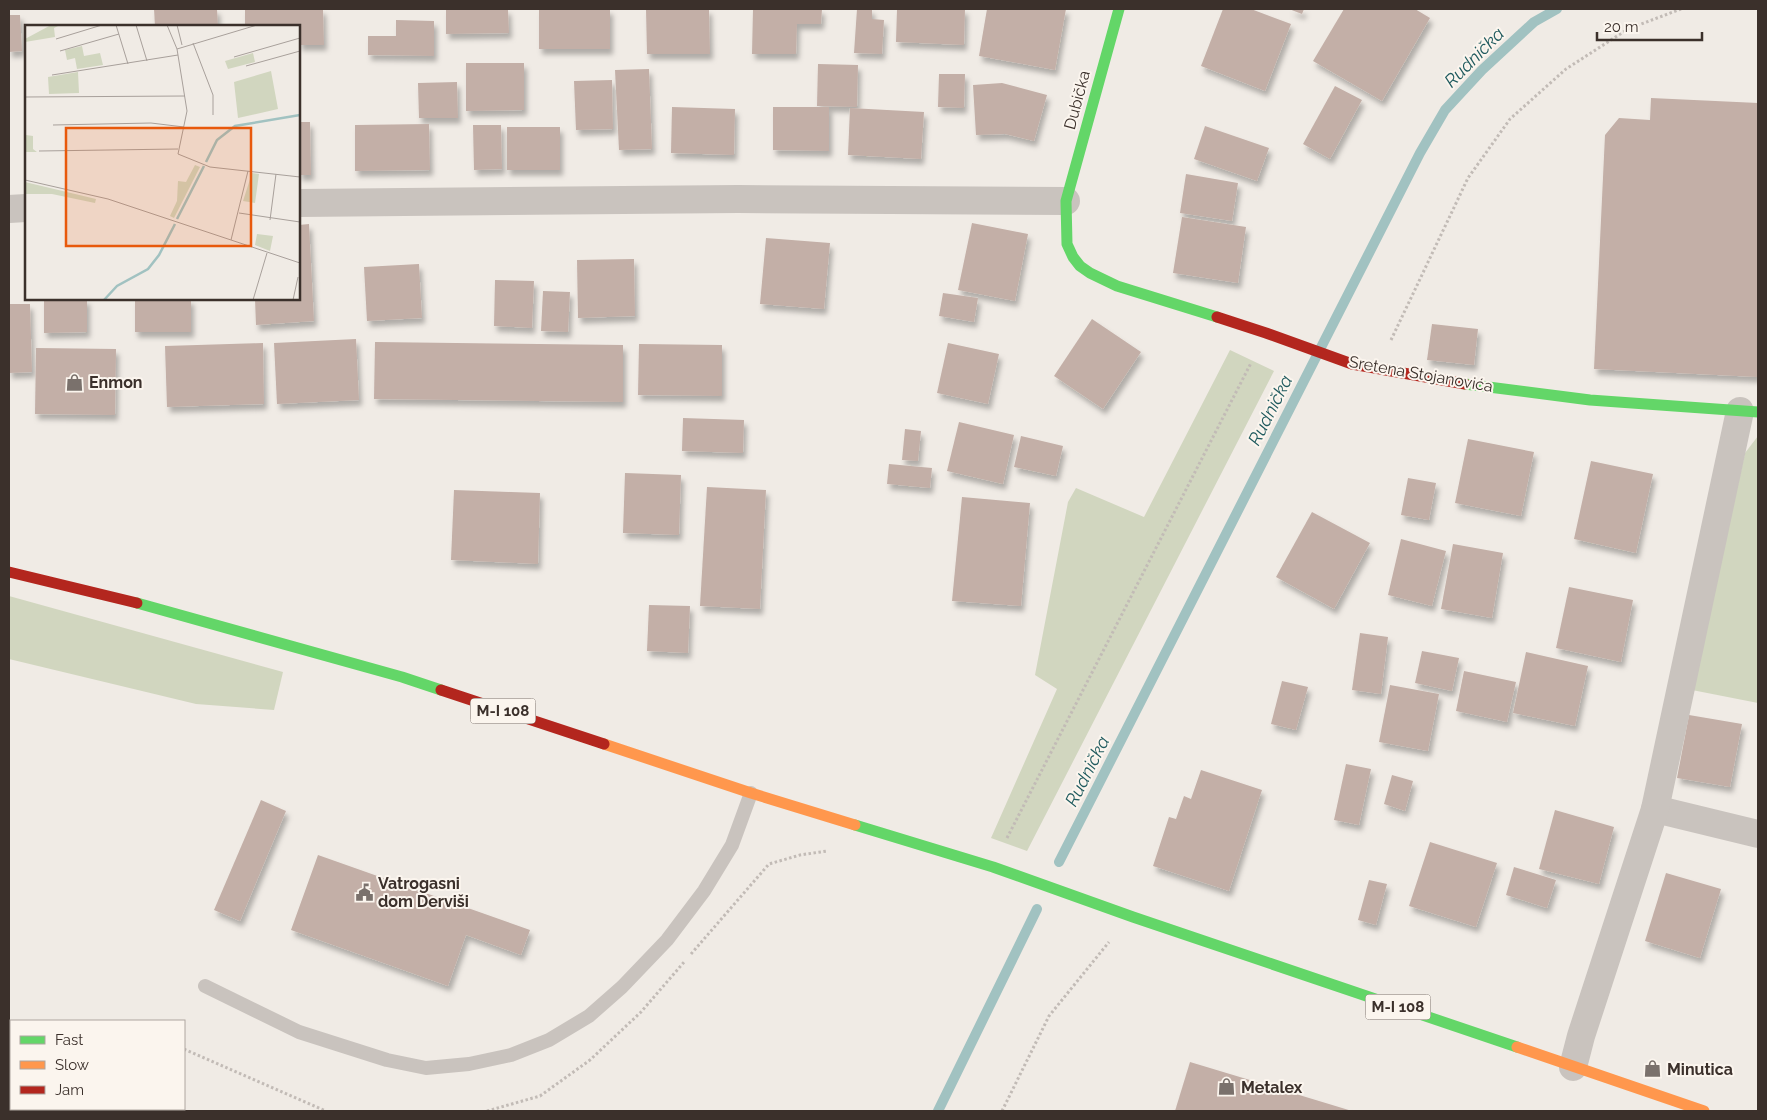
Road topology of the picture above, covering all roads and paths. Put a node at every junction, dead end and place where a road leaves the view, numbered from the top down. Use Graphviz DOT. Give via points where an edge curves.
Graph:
graph roads {
  1 [pos="1119,9"];
  2 [pos="1681,9"];
  3 [pos="1066,201"];
  4 [pos="300,203"];
  5 [pos="25,208"];
  6 [pos="9,209"];
  7 [pos="1266,333"];
  8 [pos="1377,370"];
  9 [pos="1749,412"];
  10 [pos="9,572"];
  11 [pos="751,793"];
  12 [pos="1655,808"];
  13 [pos="1758,834"];
  14 [pos="835,850"];
  15 [pos="993,867"];
  16 [pos="1133,918"];
  17 [pos="205,986"];
  18 [pos="185,1050"];
  19 [pos="1572,1067"];
  20 [pos="326,1111"];
  21 [pos="487,1111"];
  22 [pos="1002,1111"];
  23 [pos="1704,1111"];
  1 -- 3 [label="main road, Dubička"];
  2 -- 8 [label="path" via="1628,29 1566,69 1510,119 1468,178"];
  3 -- 4 [label="street" via="728,199"];
  3 -- 7 [label="main road, Sretena Stojanovića" via="1067,244 1080,266 1090,273 1117,286"];
  5 -- 6 [label="street"];
  7 -- 8 [label="main road, Sretena Stojanovića"];
  7 -- 15 [label="path"];
  8 -- 9 [label="main road, Sretena Stojanovića" via="1590,400"];
  9 -- 12 [label="street"];
  10 -- 11 [label="main road, M-I 108" via="109,595 402,677"];
  11 -- 15 [label="main road, M-I 108"];
  11 -- 17 [label="lane" via="732,845 704,891 667,940 622,987 588,1016 549,1040 511,1055 469,1064 426,1068 387,1060 299,1032"];
  12 -- 13 [label="street"];
  12 -- 19 [label="street"];
  14 -- 21 [label="path" via="800,854 769,864 641,1012 590,1060 540,1096"];
  15 -- 16 [label="main road, M-I 108"];
  16 -- 19 [label="main road, M-I 108"];
  16 -- 22 [label="path" via="1101,951 1049,1016"];
  18 -- 20 [label="path"];
  19 -- 23 [label="main road, M-I 108"];
}
